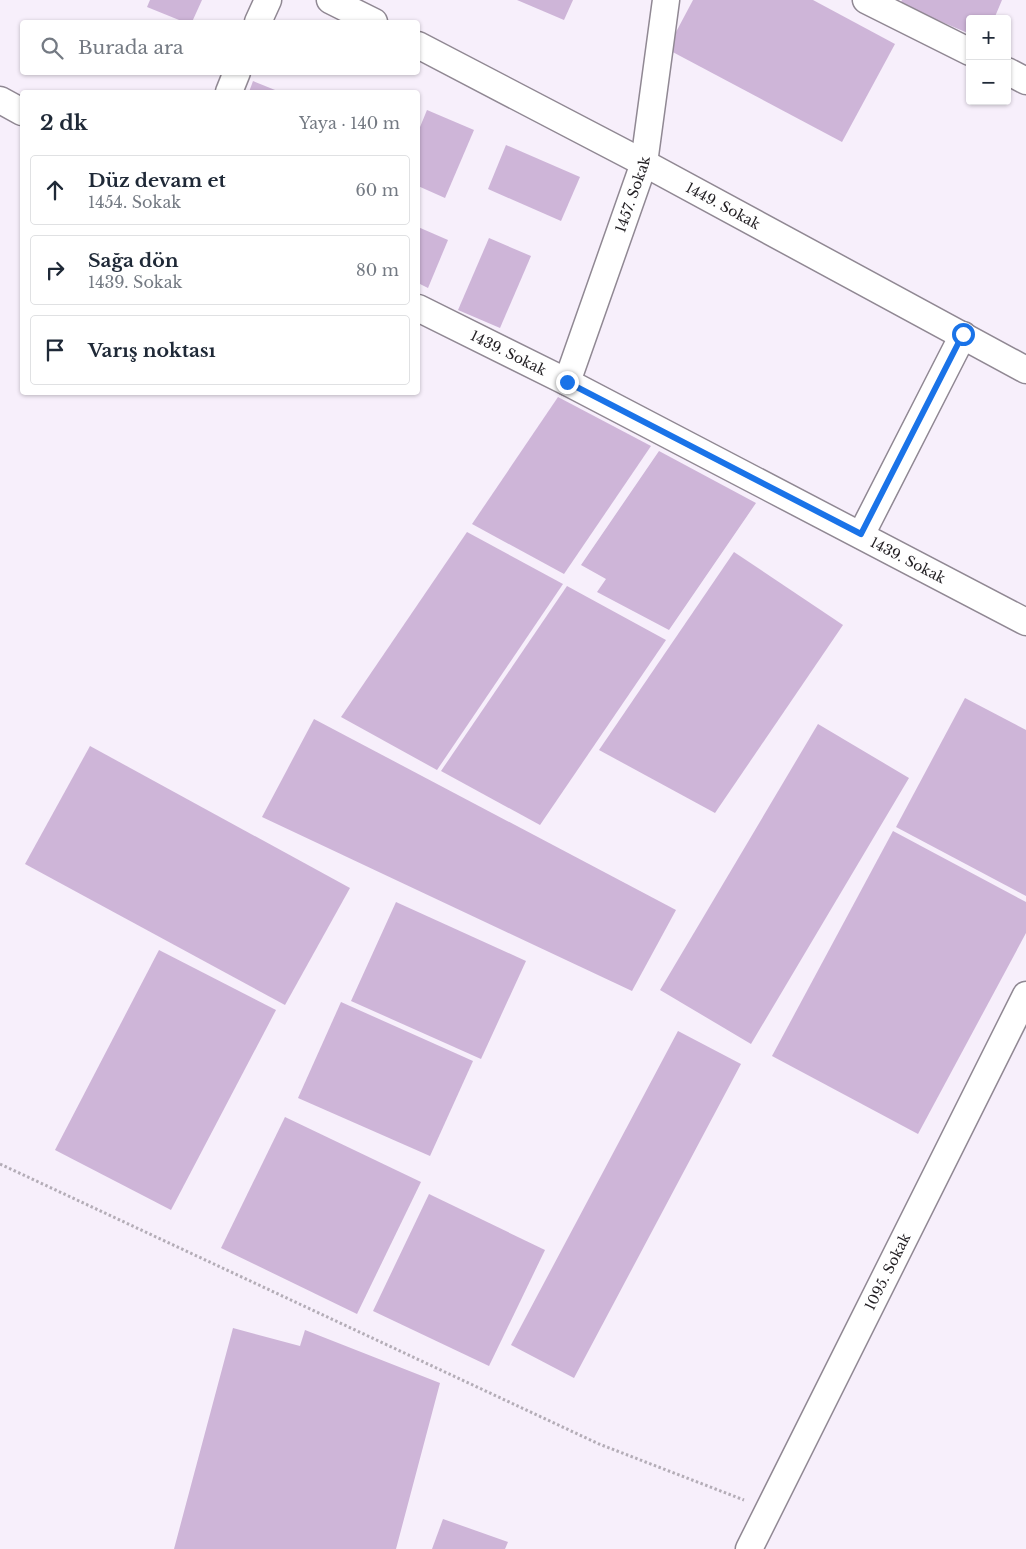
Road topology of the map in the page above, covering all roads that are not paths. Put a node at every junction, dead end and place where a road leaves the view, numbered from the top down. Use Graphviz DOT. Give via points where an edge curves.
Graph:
graph roads {
  1 [pos="268,0"];
  2 [pos="330,0"];
  3 [pos="666,0"];
  4 [pos="866,0"];
  5 [pos="259,20"];
  6 [pos="370,20"];
  7 [pos="420,46"];
  8 [pos="966,50"];
  9 [pos="1011,74"];
  10 [pos="236,75"];
  11 [pos="1026,81"];
  12 [pos="229,90"];
  13 [pos="0,100"];
  14 [pos="20,111"];
  15 [pos="644,163"];
  16 [pos="420,309"];
  17 [pos="963,334"];
  18 [pos="1026,370"];
  19 [pos="567,382"];
  20 [pos="861,534"];
  21 [pos="1026,622"];
  22 [pos="1026,995"];
  23 [pos="749,1549"];
  1 -- 5 [label="street"];
  2 -- 6 [label="street"];
  3 -- 15 [label="street, 1457. Sokak"];
  4 -- 8 [label="street"];
  7 -- 15 [label="street, 1449. Sokak"];
  9 -- 11 [label="street"];
  10 -- 12 [label="street"];
  13 -- 14 [label="street"];
  15 -- 17 [label="street, 1449. Sokak"];
  15 -- 19 [label="street, 1457. Sokak"];
  16 -- 19 [label="street, 1439. Sokak"];
  17 -- 18 [label="street, 1449. Sokak"];
  17 -- 20 [label="street"];
  19 -- 20 [label="street, 1439. Sokak"];
  20 -- 21 [label="street, 1439. Sokak"];
  22 -- 23 [label="street, 1095. Sokak"];
}
